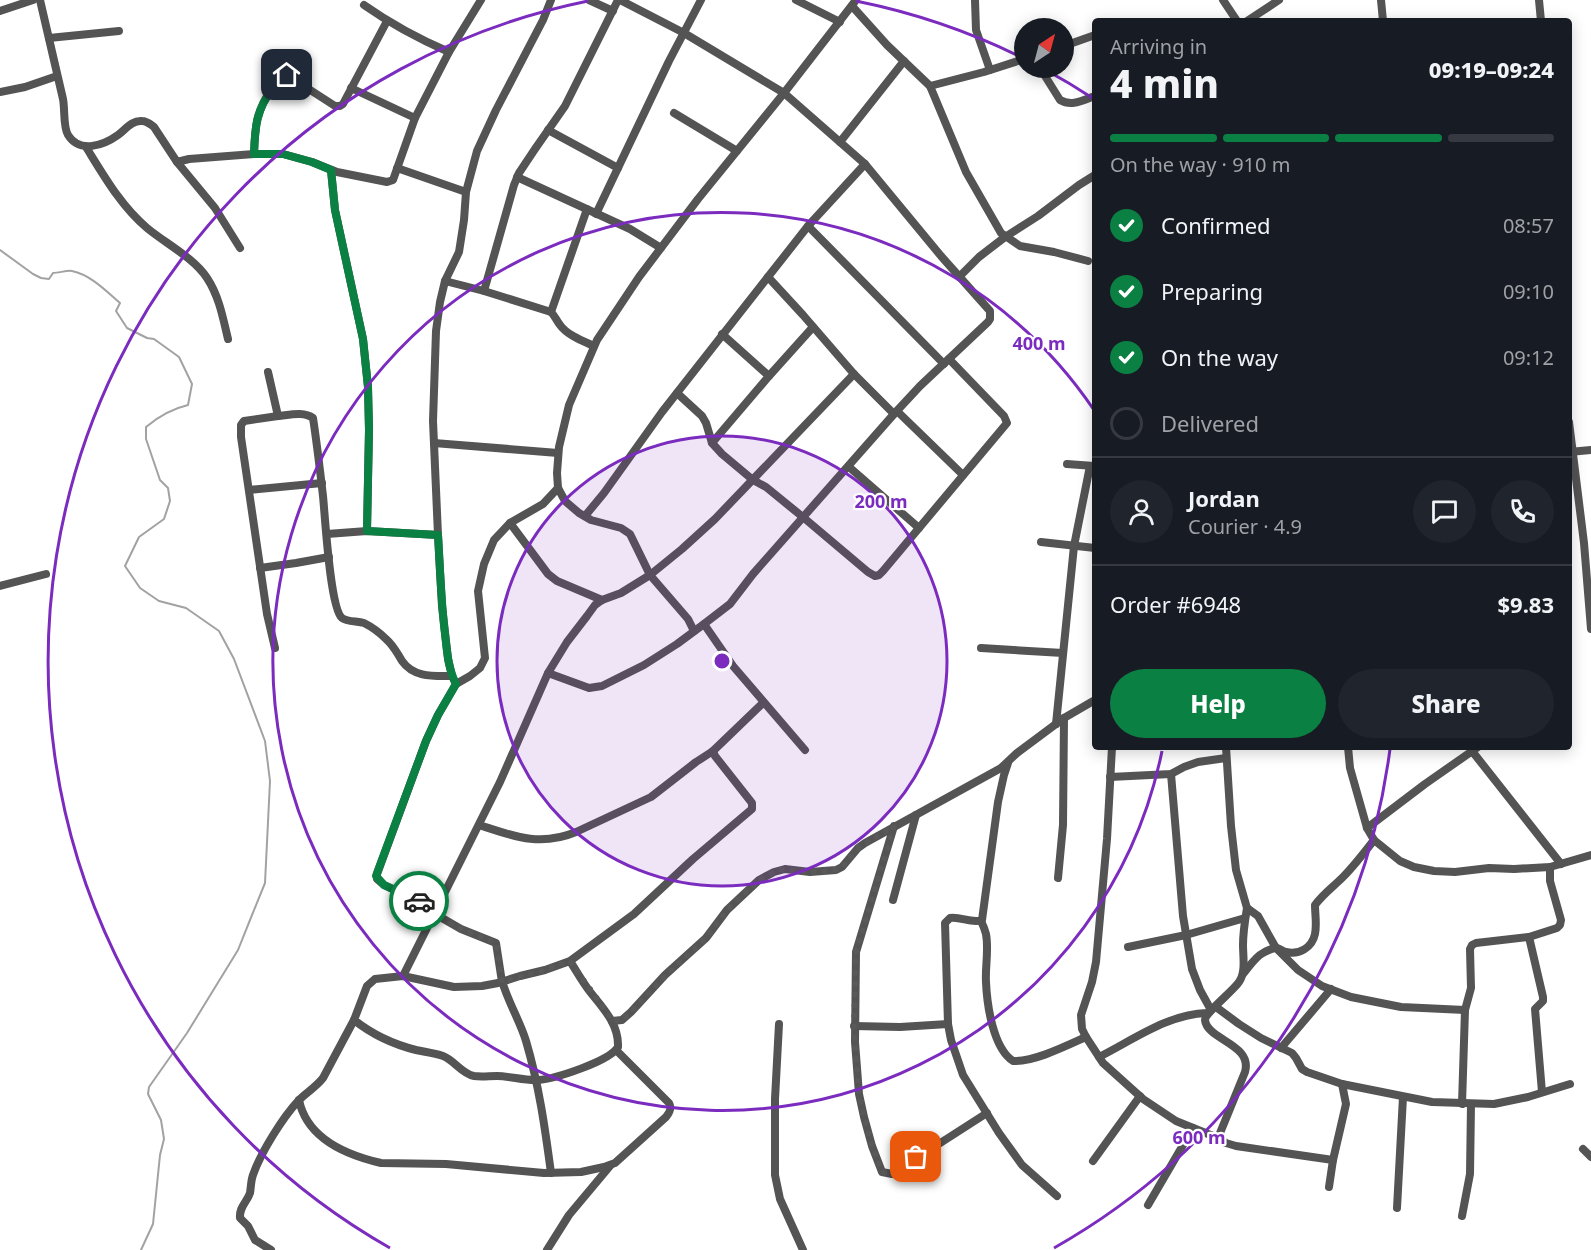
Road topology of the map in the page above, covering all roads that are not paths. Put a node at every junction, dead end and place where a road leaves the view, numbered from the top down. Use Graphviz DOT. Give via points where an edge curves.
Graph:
graph roads {
  1 [pos="33,0"];
  2 [pos="40,0"];
  3 [pos="481,0"];
  4 [pos="551,0"];
  5 [pos="589,0"];
  6 [pos="619,0"];
  7 [pos="701,0"];
  8 [pos="796,0"];
  9 [pos="975,0"];
  10 [pos="1223,0"];
  11 [pos="1279,0"];
  12 [pos="1381,0"];
  13 [pos="1539,0"];
  14 [pos="854,3"];
  15 [pos="364,5"];
  16 [pos="0,11"];
  17 [pos="613,11"];
  18 [pos="1235,18"];
  19 [pos="1252,18"];
  20 [pos="1383,18"];
  21 [pos="1541,18"];
  22 [pos="387,21"];
  23 [pos="840,22"];
  24 [pos="119,31"];
  25 [pos="684,33"];
  26 [pos="1092,36"];
  27 [pos="49,38"];
  28 [pos="1074,42"];
  29 [pos="449,52"];
  30 [pos="904,61"];
  31 [pos="1014,62"];
  32 [pos="990,70"];
  33 [pos="57,76"];
  34 [pos="1046,78"];
  35 [pos="930,86"];
  36 [pos="351,88"];
  37 [pos="0,92"];
  38 [pos="784,93"];
  39 [pos="1092,97"];
  40 [pos="674,113"];
  41 [pos="415,118"];
  42 [pos="548,130"];
  43 [pos="840,142"];
  44 [pos="86,147"];
  45 [pos="737,151"];
  46 [pos="254,154"];
  47 [pos="177,162"];
  48 [pos="865,164"];
  49 [pos="397,168"];
  50 [pos="618,168"];
  51 [pos="331,170"];
  52 [pos="517,177"];
  53 [pos="1092,177"];
  54 [pos="466,192"];
  55 [pos="587,209"];
  56 [pos="596,214"];
  57 [pos="808,226"];
  58 [pos="1005,237"];
  59 [pos="240,248"];
  60 [pos="661,248"];
  61 [pos="1088,261"];
  62 [pos="768,277"];
  63 [pos="959,277"];
  64 [pos="445,281"];
  65 [pos="484,291"];
  66 [pos="551,312"];
  67 [pos="813,327"];
  68 [pos="722,334"];
  69 [pos="228,339"];
  70 [pos="594,346"];
  71 [pos="946,362"];
  72 [pos="268,372"];
  73 [pos="854,374"];
  74 [pos="769,376"];
  75 [pos="676,393"];
  76 [pos="896,413"];
  77 [pos="278,416"];
  78 [pos="434,443"];
  79 [pos="712,443"];
  80 [pos="1591,450"];
  81 [pos="1572,452"];
  82 [pos="558,453"];
  83 [pos="1572,457"];
  84 [pos="1067,464"];
  85 [pos="849,466"];
  86 [pos="1092,466"];
  87 [pos="1092,470"];
  88 [pos="963,475"];
  89 [pos="753,480"];
  90 [pos="321,483"];
  91 [pos="558,488"];
  92 [pos="249,490"];
  93 [pos="585,516"];
  94 [pos="804,518"];
  95 [pos="510,523"];
  96 [pos="919,528"];
  97 [pos="367,531"];
  98 [pos="327,534"];
  99 [pos="438,535"];
  100 [pos="1041,542"];
  101 [pos="1588,543"];
  102 [pos="1074,546"];
  103 [pos="1092,548"];
  104 [pos="328,557"];
  105 [pos="260,568"];
  106 [pos="46,574"];
  107 [pos="650,575"];
  108 [pos="0,586"];
  109 [pos="602,600"];
  110 [pos="704,624"];
  111 [pos="1591,629"];
  112 [pos="694,631"];
  113 [pos="275,648"];
  114 [pos="981,648"];
  115 [pos="1063,653"];
  116 [pos="548,673"];
  117 [pos="454,680"];
  118 [pos="1092,702"];
  119 [pos="764,703"];
  120 [pos="1064,718"];
  121 [pos="1056,724"];
  122 [pos="805,750"];
  123 [pos="1112,750"];
  124 [pos="1226,750"];
  125 [pos="1348,750"];
  126 [pos="1474,750"];
  127 [pos="1476,750"];
  128 [pos="713,751"];
  129 [pos="1226,758"];
  130 [pos="1009,762"];
  131 [pos="1171,774"];
  132 [pos="1110,777"];
  133 [pos="915,815"];
  134 [pos="479,825"];
  135 [pos="894,826"];
  136 [pos="1367,828"];
  137 [pos="1374,840"];
  138 [pos="1591,855"];
  139 [pos="1561,864"];
  140 [pos="1550,867"];
  141 [pos="1058,878"];
  142 [pos="892,900"];
  143 [pos="1247,908"];
  144 [pos="436,912"];
  145 [pos="1245,918"];
  146 [pos="981,921"];
  147 [pos="1186,936"];
  148 [pos="1529,937"];
  149 [pos="1128,947"];
  150 [pos="1276,948"];
  151 [pos="570,961"];
  152 [pos="1242,975"];
  153 [pos="403,976"];
  154 [pos="502,982"];
  155 [pos="1330,990"];
  156 [pos="1212,1010"];
  157 [pos="1466,1010"];
  158 [pos="354,1020"];
  159 [pos="612,1021"];
  160 [pos="779,1024"];
  161 [pos="948,1024"];
  162 [pos="854,1026"];
  163 [pos="1086,1038"];
  164 [pos="1281,1048"];
  165 [pos="616,1050"];
  166 [pos="1099,1058"];
  167 [pos="537,1081"];
  168 [pos="1570,1083"];
  169 [pos="1342,1084"];
  170 [pos="1542,1092"];
  171 [pos="1140,1096"];
  172 [pos="1403,1097"];
  173 [pos="299,1100"];
  174 [pos="1466,1104"];
  175 [pos="987,1113"];
  176 [pos="1193,1128"];
  177 [pos="1218,1138"];
  178 [pos="1582,1149"];
  179 [pos="1591,1157"];
  180 [pos="1333,1160"];
  181 [pos="1092,1161"];
  182 [pos="610,1166"];
  183 [pos="551,1173"];
  184 [pos="1329,1187"];
  185 [pos="1057,1196"];
  186 [pos="1148,1205"];
  187 [pos="1397,1208"];
  188 [pos="1462,1216"];
  189 [pos="271,1250"];
  190 [pos="547,1250"];
  191 [pos="803,1250"];
  1 -- 16 [label="street"];
  2 -- 27 [label="street"];
  3 -- 29 [label="street"];
  4 -- 54 [label="street" via="477,151"];
  5 -- 17 [label="street"];
  6 -- 17 [label="street"];
  6 -- 25 [label="street"];
  7 -- 25 [label="street"];
  8 -- 23 [label="street"];
  9 -- 32 [label="street" via="976,30"];
  10 -- 18 [label="street"];
  11 -- 19 [label="street"];
  12 -- 20 [label="street"];
  13 -- 21 [label="street"];
  14 -- 23 [label="street"];
  14 -- 30 [label="street"];
  15 -- 22 [label="street"];
  17 -- 42 [label="street" via="565,106"];
  22 -- 29 [label="street"];
  22 -- 36 [label="street"];
  23 -- 38 [label="street"];
  24 -- 27 [label="street"];
  25 -- 38 [label="street"];
  25 -- 50 [label="street"];
  26 -- 28 [label="street"];
  27 -- 33 [label="street"];
  29 -- 41 [label="street"];
  30 -- 35 [label="street"];
  30 -- 43 [label="street"];
  31 -- 32 [label="street"];
  32 -- 35 [label="street"];
  33 -- 37 [label="street"];
  33 -- 44 [label="street" via="68,135 76,144"];
  34 -- 39 [label="street" via="1063,102 1072,104"];
  35 -- 58 [label="street" via="966,172"];
  36 -- 41 [label="street"];
  36 -- 46 [label="street" via="338,107 283,76 259,111"];
  38 -- 43 [label="street"];
  38 -- 45 [label="street"];
  40 -- 45 [label="street"];
  41 -- 49 [label="street"];
  42 -- 50 [label="street"];
  42 -- 52 [label="street"];
  43 -- 48 [label="street"];
  44 -- 47 [label="street" via="100,145 142,121 154,128"];
  44 -- 69 [label="street" via="125,206 206,276 218,297"];
  45 -- 60 [label="street"];
  46 -- 47 [label="street"];
  46 -- 51 [label="street" via="283,154"];
  47 -- 59 [label="street" via="215,207"];
  48 -- 57 [label="street"];
  48 -- 63 [label="street"];
  49 -- 51 [label="street" via="393,180 387,183"];
  49 -- 54 [label="street"];
  50 -- 56 [label="street"];
  51 -- 97 [label="street" via="335,210 363,339 368,387"];
  52 -- 55 [label="street"];
  52 -- 65 [label="street"];
  53 -- 58 [label="street"];
  54 -- 64 [label="street" via="459,252"];
  55 -- 56 [label="street"];
  55 -- 66 [label="street"];
  56 -- 60 [label="street"];
  57 -- 62 [label="street"];
  57 -- 71 [label="street"];
  58 -- 61 [label="street" via="1020,246"];
  58 -- 63 [label="street"];
  60 -- 70 [label="street"];
  62 -- 67 [label="street"];
  62 -- 68 [label="street"];
  63 -- 71 [label="street" via="990,311 990,316"];
  64 -- 65 [label="street"];
  64 -- 78 [label="street" via="436,332"];
  65 -- 66 [label="street"];
  66 -- 70 [label="street" via="565,329"];
  67 -- 73 [label="street"];
  67 -- 74 [label="street"];
  68 -- 74 [label="street"];
  68 -- 75 [label="street"];
  70 -- 82 [label="street" via="568,405"];
  71 -- 76 [label="street"];
  71 -- 88 [label="street" via="1007,421"];
  72 -- 77 [label="street"];
  73 -- 76 [label="street"];
  73 -- 89 [label="street"];
  74 -- 79 [label="street"];
  75 -- 79 [label="street" via="702,416"];
  75 -- 93 [label="street"];
  76 -- 85 [label="street"];
  76 -- 88 [label="street"];
  77 -- 90 [label="street" via="305,414 313,418"];
  77 -- 92 [label="street" via="246,420 241,425"];
  78 -- 82 [label="street"];
  78 -- 99 [label="street"];
  79 -- 89 [label="street"];
  80 -- 81 [label="street"];
  82 -- 91 [label="street"];
  83 -- 101 [label="street"];
  84 -- 86 [label="street"];
  85 -- 94 [label="street"];
  85 -- 96 [label="street"];
  87 -- 102 [label="street"];
  88 -- 96 [label="street"];
  89 -- 94 [label="street"];
  89 -- 107 [label="street"];
  90 -- 92 [label="street"];
  90 -- 98 [label="street"];
  91 -- 93 [label="street" via="565,501"];
  91 -- 95 [label="street" via="543,504"];
  92 -- 105 [label="street"];
  93 -- 107 [label="street" via="630,534"];
  94 -- 96 [label="street" via="875,576"];
  94 -- 110 [label="street" via="729,604"];
  95 -- 109 [label="street" via="557,581"];
  95 -- 117 [label="street" via="494,540 483,564 478,591 485,658 480,668"];
  97 -- 98 [label="street"];
  97 -- 99 [label="street"];
  98 -- 104 [label="street"];
  99 -- 117 [label="street" via="442,606"];
  100 -- 102 [label="street"];
  101 -- 111 [label="street"];
  102 -- 103 [label="street"];
  102 -- 115 [label="street"];
  104 -- 105 [label="street"];
  104 -- 117 [label="street" via="341,618 373,628 395,648 404,664 419,675"];
  105 -- 113 [label="street"];
  106 -- 108 [label="street"];
  107 -- 109 [label="street"];
  107 -- 112 [label="street"];
  109 -- 116 [label="street" via="586,616"];
  110 -- 112 [label="street"];
  110 -- 119 [label="street"];
  112 -- 116 [label="street" via="644,665 602,686 589,688"];
  114 -- 115 [label="street"];
  115 -- 121 [label="street"];
  116 -- 134 [label="street"];
  117 -- 144 [label="street" via="426,741 376,876 384,885"];
  118 -- 120 [label="street"];
  119 -- 122 [label="street"];
  119 -- 128 [label="street"];
  120 -- 121 [label="street"];
  120 -- 141 [label="street" via="1063,825"];
  121 -- 130 [label="street"];
  123 -- 132 [label="street"];
  124 -- 129 [label="street"];
  125 -- 136 [label="street"];
  126 -- 136 [label="street"];
  127 -- 139 [label="street"];
  128 -- 134 [label="street" via="651,797 565,837 523,839"];
  128 -- 151 [label="street" via="752,803 752,809 634,914"];
  129 -- 131 [label="street" via="1184,766"];
  129 -- 143 [label="street" via="1236,870"];
  130 -- 133 [label="street"];
  130 -- 146 [label="street" via="998,802"];
  131 -- 132 [label="street"];
  131 -- 147 [label="street"];
  132 -- 163 [label="street" via="1096,962 1081,1015"];
  133 -- 135 [label="street"];
  133 -- 142 [label="street"];
  134 -- 144 [label="street"];
  135 -- 159 [label="street" via="858,848 836,870 784,869 759,880 631,1012 622,1020"];
  135 -- 162 [label="street" via="856,952"];
  136 -- 137 [label="street"];
  137 -- 140 [label="street" via="1400,861 1434,871"];
  137 -- 150 [label="street" via="1315,905 1316,931 1309,946 1295,952"];
  138 -- 139 [label="street"];
  139 -- 140 [label="street"];
  140 -- 148 [label="street" via="1560,925"];
  143 -- 145 [label="street"];
  143 -- 150 [label="street" via="1258,916"];
  144 -- 153 [label="street"];
  144 -- 154 [label="street" via="461,929 496,943"];
  145 -- 147 [label="street"];
  145 -- 152 [label="street"];
  146 -- 161 [label="street" via="954,917 945,923"];
  146 -- 163 [label="street" via="986,933 991,1017 1005,1054 1013,1061 1024,1060"];
  147 -- 149 [label="street"];
  147 -- 156 [label="street" via="1192,969"];
  148 -- 157 [label="street" via="1472,945"];
  148 -- 170 [label="street" via="1544,997 1535,1009"];
  150 -- 152 [label="street" via="1263,952"];
  150 -- 155 [label="street" via="1298,970"];
  151 -- 154 [label="street"];
  151 -- 159 [label="street"];
  152 -- 156 [label="street"];
  153 -- 154 [label="street" via="454,987"];
  153 -- 158 [label="street" via="370,982"];
  154 -- 167 [label="street"];
  155 -- 157 [label="street" via="1401,1007"];
  155 -- 164 [label="street"];
  156 -- 164 [label="street"];
  156 -- 166 [label="street" via="1169,1021"];
  156 -- 177 [label="street" via="1205,1017 1207,1026 1241,1053 1246,1062"];
  157 -- 174 [label="street"];
  158 -- 167 [label="street" via="389,1042 446,1057 472,1076"];
  158 -- 173 [label="street" via="323,1078"];
  159 -- 165 [label="street" via="618,1041"];
  160 -- 191 [label="street" via="775,1174 780,1199"];
  161 -- 162 [label="street"];
  161 -- 175 [label="street" via="963,1075"];
  162 -- 175 [label="street" via="859,1095 882,1172 892,1174"];
  163 -- 166 [label="street"];
  164 -- 169 [label="street" via="1292,1053 1307,1072"];
  165 -- 167 [label="street" via="580,1069"];
  165 -- 182 [label="street" via="671,1109"];
  166 -- 171 [label="street"];
  167 -- 183 [label="street"];
  168 -- 170 [label="street"];
  169 -- 172 [label="street"];
  169 -- 180 [label="street" via="1346,1104"];
  170 -- 174 [label="street" via="1494,1104"];
  171 -- 176 [label="street"];
  171 -- 181 [label="street"];
  172 -- 174 [label="street"];
  172 -- 187 [label="street"];
  173 -- 183 [label="street" via="319,1134 355,1156 381,1163"];
  173 -- 189 [label="street" via="266,1148 239,1212 255,1240"];
  174 -- 188 [label="street" via="1470,1174"];
  175 -- 185 [label="street" via="1022,1165"];
  176 -- 177 [label="street"];
  176 -- 186 [label="street"];
  177 -- 180 [label="street" via="1236,1146"];
  178 -- 179 [label="street"];
  180 -- 184 [label="street"];
  182 -- 183 [label="street"];
  182 -- 190 [label="street" via="569,1215"];
}
